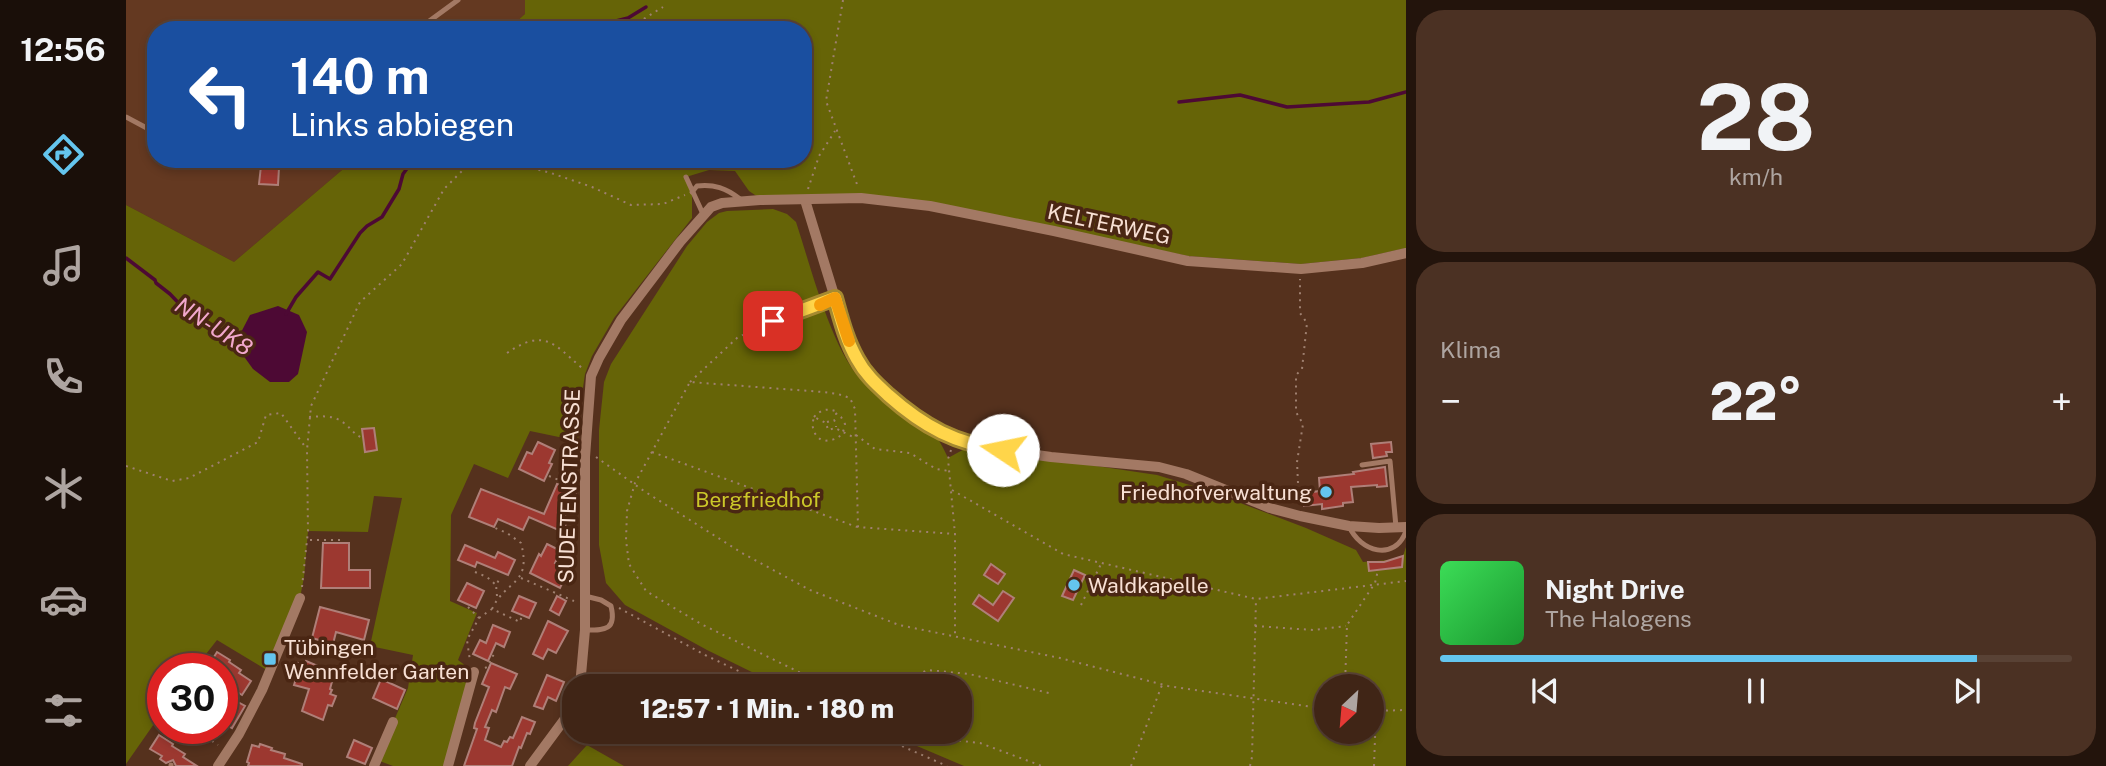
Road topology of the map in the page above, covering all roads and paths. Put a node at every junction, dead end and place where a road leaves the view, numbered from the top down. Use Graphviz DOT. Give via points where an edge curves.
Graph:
graph roads {
  1 [pos="458,0"];
  2 [pos="843,0"];
  3 [pos="663,6"];
  4 [pos="429,21"];
  5 [pos="640,21"];
  6 [pos="126,117"];
  7 [pos="147,128"];
  8 [pos="836,128"];
  9 [pos="465,168"];
  10 [pos="531,168"];
  11 [pos="685,177"];
  12 [pos="692,192"];
  13 [pos="862,198"];
  14 [pos="805,200"];
  15 [pos="742,201"];
  16 [pos="703,214"];
  17 [pos="1406,253"];
  18 [pos="1300,286"];
  19 [pos="835,298"];
  20 [pos="773,321"];
  21 [pos="507,353"];
  22 [pos="591,376"];
  23 [pos="690,382"];
  24 [pos="836,414"];
  25 [pos="309,417"];
  26 [pos="814,417"];
  27 [pos="834,420"];
  28 [pos="826,423"];
  29 [pos="835,428"];
  30 [pos="843,432"];
  31 [pos="856,437"];
  32 [pos="363,438"];
  33 [pos="307,450"];
  34 [pos="652,452"];
  35 [pos="585,457"];
  36 [pos="948,458"];
  37 [pos="1362,465"];
  38 [pos="126,466"];
  39 [pos="950,471"];
  40 [pos="548,475"];
  41 [pos="635,483"];
  42 [pos="952,490"];
  43 [pos="585,491"];
  44 [pos="1299,499"];
  45 [pos="1349,526"];
  46 [pos="858,527"];
  47 [pos="495,528"];
  48 [pos="1403,528"];
  49 [pos="955,534"];
  50 [pos="307,540"];
  51 [pos="341,543"];
  52 [pos="1102,563"];
  53 [pos="1378,570"];
  54 [pos="475,572"];
  55 [pos="500,578"];
  56 [pos="520,578"];
  57 [pos="1406,581"];
  58 [pos="1375,583"];
  59 [pos="496,585"];
  60 [pos="497,597"];
  61 [pos="300,598"];
  62 [pos="1256,599"];
  63 [pos="585,601"];
  64 [pos="1081,606"];
  65 [pos="468,607"];
  66 [pos="611,607"];
  67 [pos="492,609"];
  68 [pos="522,615"];
  69 [pos="479,618"];
  70 [pos="1347,625"];
  71 [pos="1255,626"];
  72 [pos="584,629"];
  73 [pos="955,636"];
  74 [pos="495,652"];
  75 [pos="474,672"];
  76 [pos="581,674"];
  77 [pos="746,674"];
  78 [pos="803,674"];
  79 [pos="919,674"];
  80 [pos="969,674"];
  81 [pos="1346,674"];
  82 [pos="972,675"];
  83 [pos="1162,684"];
  84 [pos="1053,694"];
  85 [pos="1255,699"];
  86 [pos="1314,707"];
  87 [pos="1406,710"];
  88 [pos="1384,711"];
  89 [pos="393,722"];
  90 [pos="562,723"];
  91 [pos="972,742"];
  92 [pos="897,744"];
  93 [pos="1374,744"];
  94 [pos="218,766"];
  95 [pos="374,766"];
  96 [pos="448,766"];
  97 [pos="530,766"];
  98 [pos="947,766"];
  99 [pos="1042,766"];
  100 [pos="1131,766"];
  101 [pos="1250,766"];
  102 [pos="1374,766"];
  1 -- 4 [label="lane"];
  2 -- 8 [label="path" via="826,101"];
  3 -- 5 [label="path"];
  6 -- 7 [label="lane"];
  8 -- 13 [label="path"];
  8 -- 14 [label="path" via="819,156"];
  9 -- 25 [label="path" via="444,189 402,264 360,302"];
  10 -- 12 [label="path" via="631,205 663,204"];
  11 -- 12 [label="lane"];
  12 -- 15 [label="lane" via="708,184 728,189"];
  12 -- 16 [label="lane"];
  13 -- 14 [label="street, KELTERWEG"];
  13 -- 17 [label="street, KELTERWEG" via="930,206 1188,261 1301,269"];
  14 -- 15 [label="street"];
  14 -- 19 [label="street"];
  15 -- 16 [label="street" via="722,203"];
  16 -- 22 [label="street, SUDETENSTRASSE" via="621,320"];
  18 -- 44 [label="path" via="1300,313 1307,323 1302,369 1296,376 1296,412 1303,424 1297,463"];
  19 -- 20 [label="lane"];
  19 -- 45 [label="street" via="849,344 870,379 920,421 954,439 1051,457 1159,467 1270,508"];
  20 -- 23 [label="path" via="738,337"];
  21 -- 22 [label="path" via="532,340 550,341"];
  22 -- 35 [label="street, SUDETENSTRASSE"];
  23 -- 31 [label="path" via="838,394 849,398 855,409"];
  23 -- 34 [label="path"];
  24 -- 26 [label="path" via="825,410"];
  24 -- 27 [label="path"];
  24 -- 30 [label="path" via="845,424"];
  25 -- 32 [label="path" via="330,416"];
  25 -- 33 [label="path"];
  26 -- 28 [label="path"];
  26 -- 30 [label="path" via="813,431 823,441 836,440"];
  27 -- 28 [label="path"];
  27 -- 29 [label="path"];
  28 -- 29 [label="path" via="828,430"];
  29 -- 30 [label="path"];
  30 -- 31 [label="path"];
  31 -- 39 [label="path" via="876,449 910,453 936,469"];
  31 -- 46 [label="path"];
  33 -- 38 [label="path" via="281,413 266,415 258,442 189,478 172,481"];
  33 -- 50 [label="path"];
  34 -- 41 [label="path"];
  34 -- 46 [label="path"];
  35 -- 41 [label="path" via="598,457"];
  35 -- 43 [label="street, SUDETENSTRASSE"];
  36 -- 39 [label="path"];
  37 -- 48 [label="lane" via="1390,461"];
  39 -- 42 [label="path"];
  40 -- 43 [label="path"];
  41 -- 73 [label="path" via="742,553 810,590 899,625"];
  41 -- 78 [label="path" via="627,511 626,540 629,564 646,591"];
  42 -- 49 [label="path"];
  42 -- 52 [label="path" via="1063,554"];
  43 -- 63 [label="street, SUDETENSTRASSE"];
  45 -- 48 [label="street"];
  45 -- 48 [label="lane" via="1357,540 1377,551 1398,544 1404,537"];
  46 -- 49 [label="path"];
  47 -- 56 [label="path, SUDETENSTRASSE" via="521,543 524,568"];
  49 -- 73 [label="path"];
  50 -- 51 [label="path"];
  50 -- 61 [label="path"];
  52 -- 62 [label="path"];
  52 -- 64 [label="path"];
  53 -- 58 [label="path"];
  54 -- 59 [label="path"];
  55 -- 59 [label="path"];
  56 -- 60 [label="path"];
  56 -- 63 [label="path, SUDETENSTRASSE"];
  57 -- 58 [label="path"];
  58 -- 62 [label="path"];
  58 -- 70 [label="path"];
  59 -- 60 [label="path"];
  60 -- 67 [label="path"];
  61 -- 94 [label="street" via="254,708"];
  62 -- 71 [label="path"];
  63 -- 66 [label="lane" via="601,600"];
  63 -- 72 [label="street, SUDETENSTRASSE"];
  65 -- 69 [label="path"];
  66 -- 72 [label="lane" via="609,627"];
  66 -- 77 [label="path" via="621,608"];
  67 -- 68 [label="path" via="520,622"];
  67 -- 69 [label="path"];
  69 -- 75 [label="path" via="467,640"];
  70 -- 71 [label="path" via="1313,630"];
  70 -- 81 [label="path"];
  71 -- 85 [label="path"];
  72 -- 76 [label="street, SUDETENSTRASSE"];
  73 -- 83 [label="path"];
  74 -- 75 [label="path" via="488,667"];
  75 -- 96 [label="street"];
  79 -- 80 [label="path" via="928,670"];
  82 -- 84 [label="path"];
  83 -- 85 [label="path"];
  83 -- 100 [label="path"];
  85 -- 86 [label="path"];
  85 -- 101 [label="path"];
  87 -- 88 [label="path"];
  89 -- 95 [label="street"];
  90 -- 97 [label="street"];
  91 -- 99 [label="path"];
  92 -- 98 [label="path"];
  93 -- 102 [label="path"];
}
